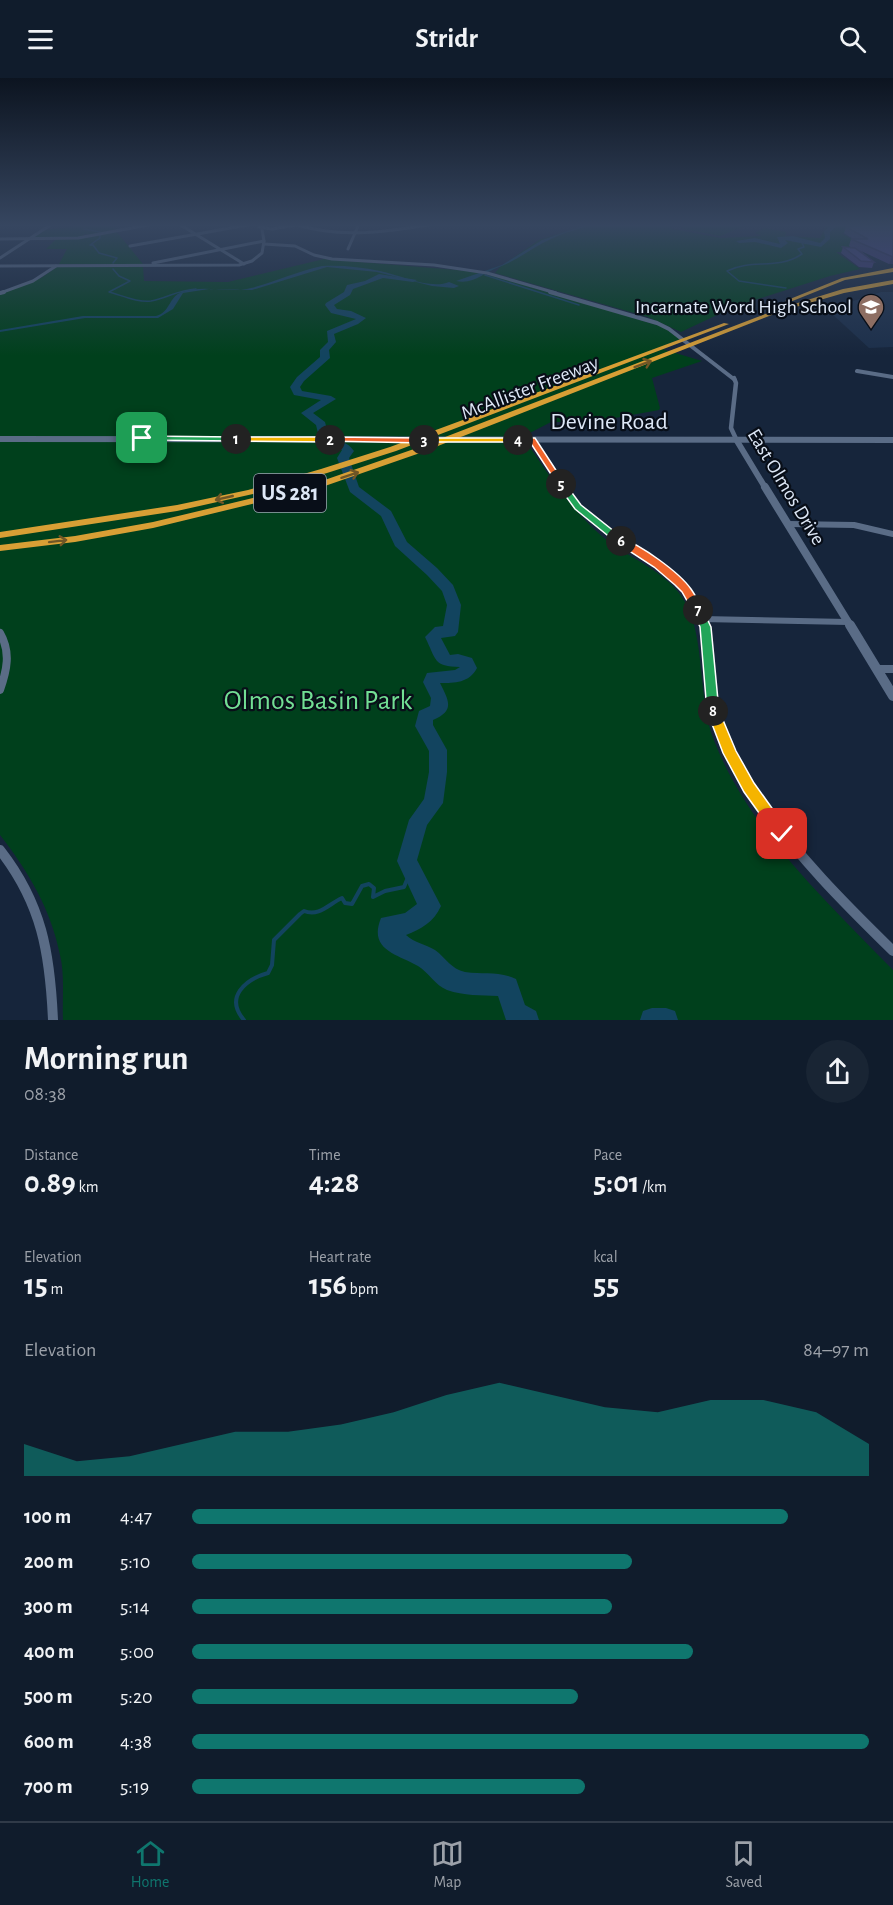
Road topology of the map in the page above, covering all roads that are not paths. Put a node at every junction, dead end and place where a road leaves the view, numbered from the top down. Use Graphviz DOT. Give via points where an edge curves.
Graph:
graph roads {
  1 [pos="53,268"];
  2 [pos="458,268"];
  3 [pos="893,270"];
  4 [pos="893,280"];
  5 [pos="893,289"];
  6 [pos="0,293"];
  7 [pos="776,305"];
  8 [pos="792,306"];
  9 [pos="857,371"];
  10 [pos="893,377"];
  11 [pos="0,439"];
  12 [pos="532,440"];
  13 [pos="893,440"];
  14 [pos="738,441"];
  15 [pos="789,524"];
  16 [pos="893,534"];
  17 [pos="0,536"];
  18 [pos="0,548"];
  19 [pos="702,619"];
  20 [pos="848,622"];
  21 [pos="0,633"];
  22 [pos="877,669"];
  23 [pos="893,669"];
  24 [pos="0,690"];
  25 [pos="893,696"];
  26 [pos="0,850"];
  27 [pos="893,951"];
  28 [pos="53,1020"];
  1 -- 6 [label="street" via="39,278"];
  2 -- 14 [label="street, East Olmos Drive" via="647,319 669,329 734,377 732,428"];
  3 -- 7 [label="highway" via="828,284"];
  4 -- 7 [label="highway, McAllister Freeway / US 281" via="843,286"];
  4 -- 8 [label="highway, McAllister Freeway / US 281"];
  5 -- 8 [label="highway"];
  7 -- 17 [label="highway, McAllister Freeway / US 281, one-way" via="362,460 177,508"];
  18 -- 8 [label="highway, McAllister Freeway / US 281, one-way" via="153,525 319,485 400,458"];
  9 -- 10 [label="street"];
  11 -- 12 [label="street, Devine Road"];
  12 -- 14 [label="street, Devine Road"];
  12 -- 19 [label="street" via="578,507 678,582"];
  13 -- 14 [label="street, Devine Road"];
  14 -- 15 [label="street, East Olmos Drive"];
  15 -- 16 [label="street" via="869,525"];
  15 -- 20 [label="street, East Olmos Drive"];
  19 -- 20 [label="street"];
  19 -- 27 [label="street" via="713,711 749,788 826,886"];
  20 -- 22 [label="street, East Olmos Drive"];
  21 -- 24 [label="street" via="8,651"];
  22 -- 23 [label="street"];
  22 -- 25 [label="street, East Olmos Drive"];
  26 -- 28 [label="street" via="39,912 51,967"];
}
